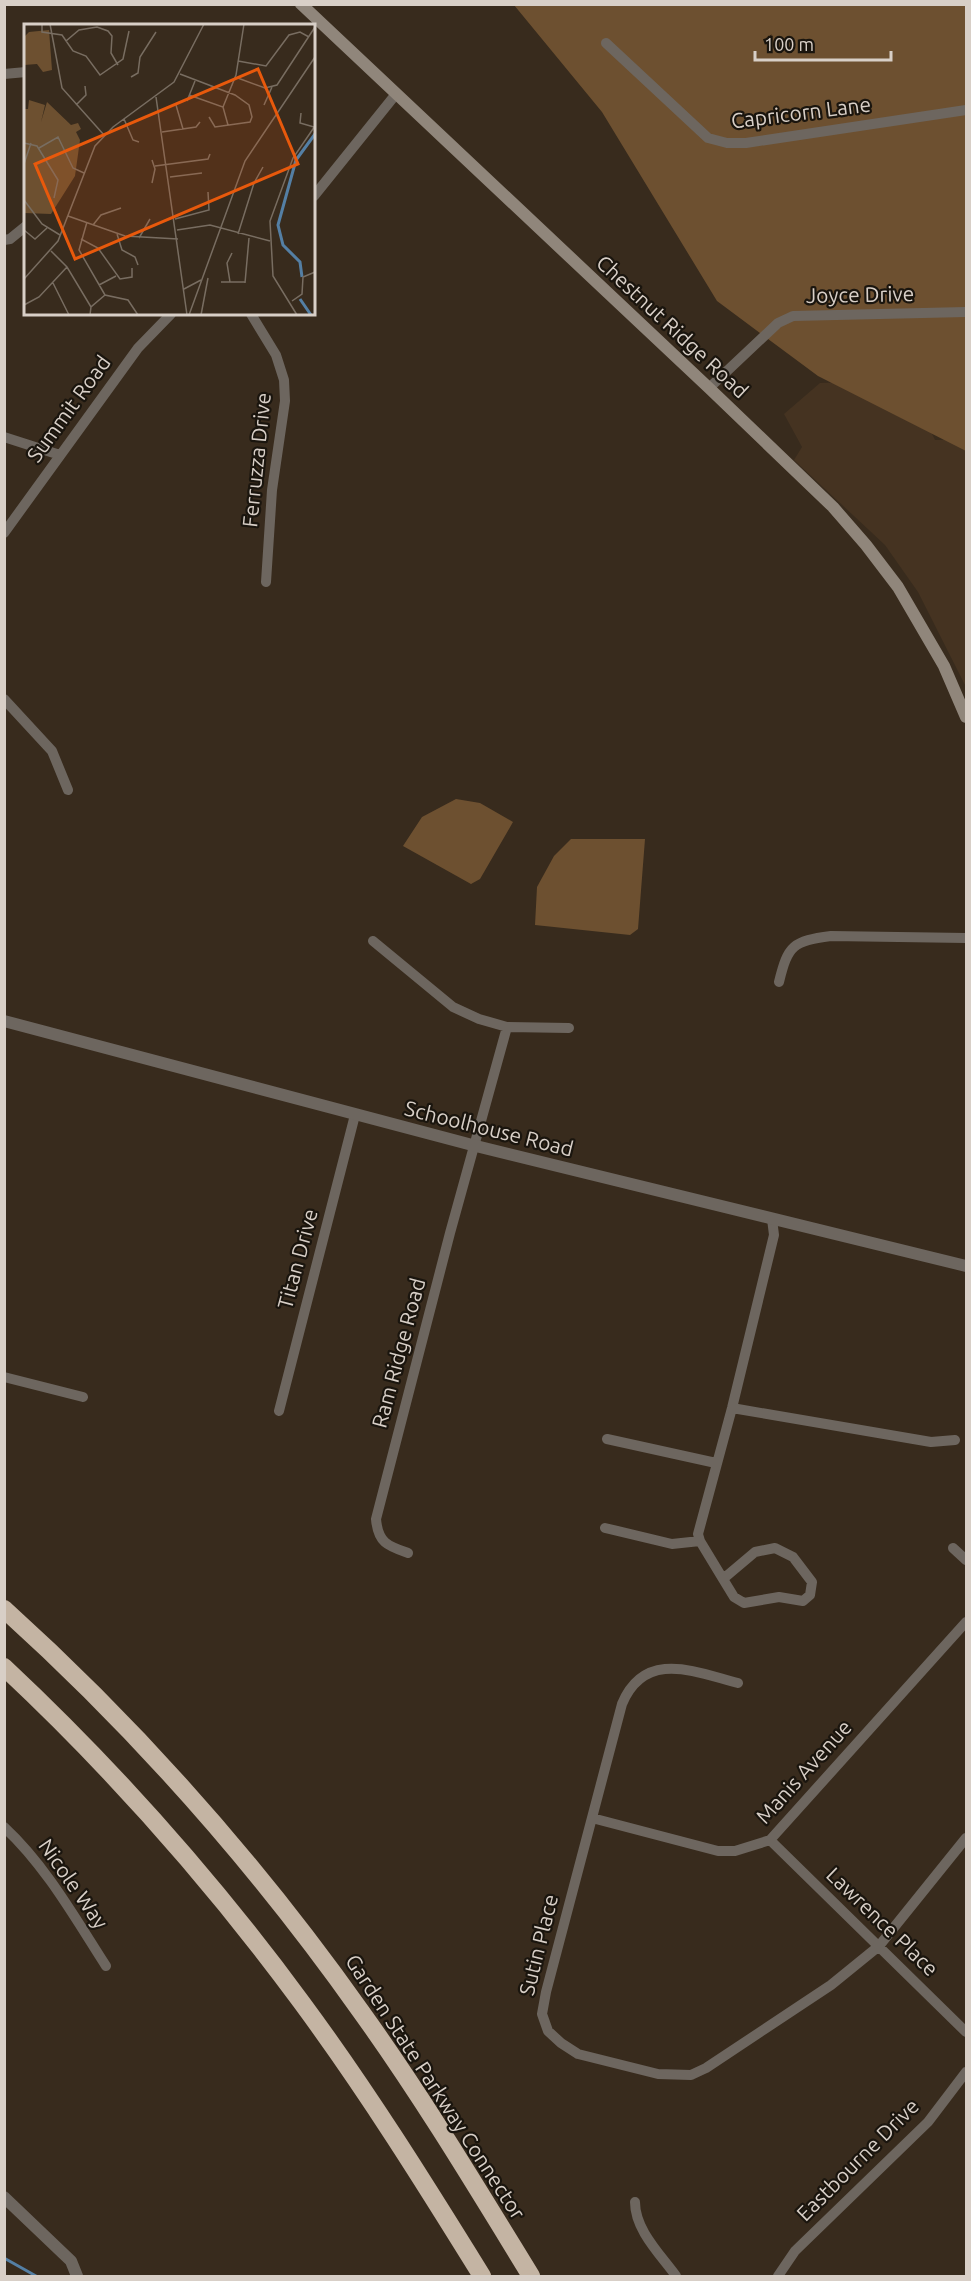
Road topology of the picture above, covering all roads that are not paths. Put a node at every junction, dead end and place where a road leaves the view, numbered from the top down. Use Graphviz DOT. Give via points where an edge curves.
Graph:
graph roads {
  1 [pos="302,4"];
  2 [pos="606,43"];
  3 [pos="24,72"];
  4 [pos="4,74"];
  5 [pos="396,94"];
  6 [pos="966,110"];
  7 [pos="315,195"];
  8 [pos="24,228"];
  9 [pos="4,240"];
  10 [pos="966,312"];
  11 [pos="170,315"];
  12 [pos="252,315"];
  13 [pos="709,388"];
  14 [pos="4,437"];
  15 [pos="60,455"];
  16 [pos="4,533"];
  17 [pos="266,582"];
  18 [pos="4,699"];
  19 [pos="964,703"];
  20 [pos="966,717"];
  21 [pos="68,790"];
  22 [pos="966,938"];
  23 [pos="373,941"];
  24 [pos="779,982"];
  25 [pos="4,1021"];
  26 [pos="507,1027"];
  27 [pos="569,1028"];
  28 [pos="355,1115"];
  29 [pos="476,1146"];
  30 [pos="772,1219"];
  31 [pos="966,1266"];
  32 [pos="4,1377"];
  33 [pos="83,1397"];
  34 [pos="732,1408"];
  35 [pos="279,1412"];
  36 [pos="607,1438"];
  37 [pos="956,1440"];
  38 [pos="716,1463"];
  39 [pos="605,1528"];
  40 [pos="700,1541"];
  41 [pos="953,1548"];
  42 [pos="408,1553"];
  43 [pos="966,1560"];
  44 [pos="723,1579"];
  45 [pos="4,1609"];
  46 [pos="966,1622"];
  47 [pos="4,1668"];
  48 [pos="738,1683"];
  49 [pos="592,1818"];
  50 [pos="4,1827"];
  51 [pos="966,1838"];
  52 [pos="770,1840"];
  53 [pos="879,1946"];
  54 [pos="106,1966"];
  55 [pos="966,2032"];
  56 [pos="966,2072"];
  57 [pos="4,2198"];
  58 [pos="635,2202"];
  59 [pos="77,2277"];
  60 [pos="482,2277"];
  61 [pos="531,2277"];
  62 [pos="675,2277"];
  63 [pos="778,2277"];
  1 -- 5 [label="main road, Chestnut Ridge Road"];
  2 -- 6 [label="street, Capricorn Lane" via="691,124 708,138 727,143"];
  3 -- 4 [label="street"];
  5 -- 7 [label="street"];
  5 -- 13 [label="main road, Chestnut Ridge Road"];
  8 -- 9 [label="street"];
  10 -- 13 [label="street, Joyce Drive" via="793,316 778,323"];
  11 -- 15 [label="street, Summit Road" via="138,348"];
  12 -- 17 [label="street, Ferruzza Drive" via="276,355 284,380"];
  13 -- 19 [label="main road, Chestnut Ridge Road" via="867,545 898,587"];
  14 -- 15 [label="street"];
  15 -- 16 [label="street, Summit Road"];
  18 -- 21 [label="street" via="52,751"];
  19 -- 20 [label="main road, Chestnut Ridge Road"];
  22 -- 24 [label="street" via="810,939 794,945 785,958"];
  23 -- 26 [label="street" via="453,1007"];
  25 -- 28 [label="street, Schoolhouse Road"];
  26 -- 27 [label="street"];
  26 -- 29 [label="street"];
  28 -- 29 [label="street, Schoolhouse Road"];
  28 -- 35 [label="street, Titan Drive"];
  29 -- 30 [label="street, Schoolhouse Road"];
  29 -- 42 [label="street, Ram Ridge Road" via="376,1519 381,1540"];
  30 -- 31 [label="street, Schoolhouse Road"];
  30 -- 34 [label="street" via="774,1235"];
  32 -- 33 [label="street"];
  34 -- 37 [label="street" via="931,1442"];
  34 -- 38 [label="street"];
  36 -- 38 [label="street"];
  38 -- 40 [label="street" via="698,1534"];
  39 -- 40 [label="street" via="672,1544"];
  40 -- 44 [label="street"];
  41 -- 43 [label="street"];
  44 -- 44 [label="street" via="734,1597 748,1604 779,1597 803,1601 812,1590 812,1582 793,1557 775,1548 755,1552"];
  45 -- 61 [label="highway, Garden State Parkway Connector" via="152,1754 282,1905 394,2058"];
  46 -- 52 [label="street, Manis Avenue"];
  47 -- 60 [label="highway" via="134,1799 263,1951 379,2114"];
  48 -- 49 [label="street, Sutin Place" via="664,1668 650,1671 635,1682 622,1704"];
  49 -- 52 [label="street, Manis Avenue" via="718,1851 735,1851"];
  49 -- 53 [label="street, Sutin Place" via="542,2014 548,2031 578,2054 658,2074 691,2075 831,1984"];
  50 -- 54 [label="street, Nicole Way" via="44,1871"];
  51 -- 53 [label="street, Sutin Place"];
  52 -- 53 [label="street, Lawrence Place"];
  53 -- 55 [label="street, Lawrence Place"];
  56 -- 63 [label="street, Eastbourne Drive" via="928,2122 795,2251"];
  57 -- 59 [label="street" via="71,2261"];
  58 -- 62 [label="street" via="635,2215 642,2229"];
}
